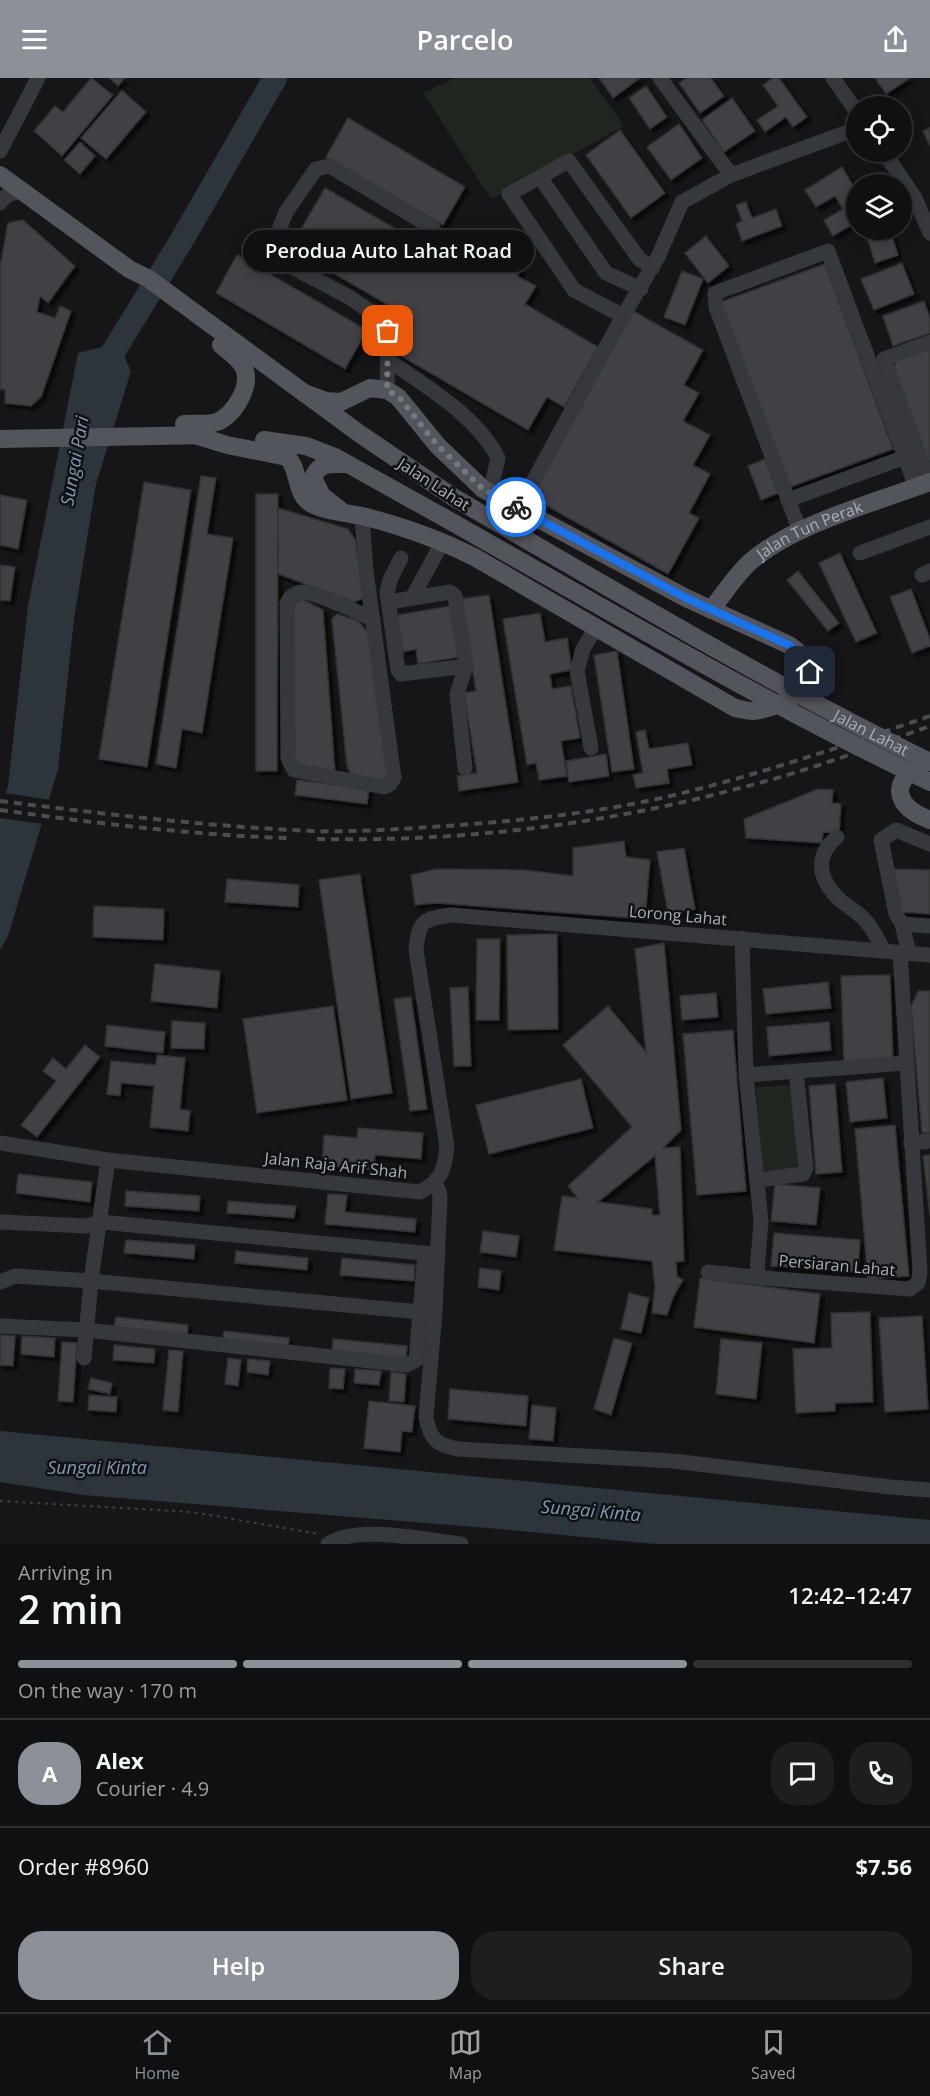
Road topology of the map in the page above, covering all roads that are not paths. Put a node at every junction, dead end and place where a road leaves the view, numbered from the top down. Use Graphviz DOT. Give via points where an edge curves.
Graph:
graph roads {
  1 [pos="38,78"];
  2 [pos="660,78"];
  3 [pos="833,78"];
  4 [pos="846,97"];
  5 [pos="846,133"];
  6 [pos="0,151"];
  7 [pos="891,162"];
  8 [pos="0,175"];
  9 [pos="731,175"];
  10 [pos="540,177"];
  11 [pos="22,190"];
  12 [pos="0,203"];
  13 [pos="433,228"];
  14 [pos="930,233"];
  15 [pos="653,267"];
  16 [pos="154,287"];
  17 [pos="640,289"];
  18 [pos="623,316"];
  19 [pos="930,342"];
  20 [pos="387,359"];
  21 [pos="387,390"];
  22 [pos="304,393"];
  23 [pos="360,434"];
  24 [pos="195,435"];
  25 [pos="117,437"];
  26 [pos="0,439"];
  27 [pos="905,457"];
  28 [pos="350,465"];
  29 [pos="926,477"];
  30 [pos="529,489"];
  31 [pos="490,493"];
  32 [pos="789,500"];
  33 [pos="354,515"];
  34 [pos="930,526"];
  35 [pos="800,531"];
  36 [pos="443,541"];
  37 [pos="860,553"];
  38 [pos="401,558"];
  39 [pos="412,598"];
  40 [pos="389,602"];
  41 [pos="711,610"];
  42 [pos="372,619"];
  43 [pos="596,627"];
  44 [pos="466,666"];
  45 [pos="591,748"];
  46 [pos="930,761"];
  47 [pos="465,768"];
  48 [pos="930,782"];
  49 [pos="930,820"];
  50 [pos="837,837"];
  51 [pos="930,844"];
  52 [pos="902,924"];
  53 [pos="930,926"];
  54 [pos="742,938"];
  55 [pos="884,951"];
  56 [pos="905,953"];
  57 [pos="930,955"];
  58 [pos="906,1063"];
  59 [pos="796,1071"];
  60 [pos="746,1075"];
  61 [pos="930,1141"];
  62 [pos="0,1143"];
  63 [pos="911,1143"];
  64 [pos="108,1160"];
  65 [pos="757,1180"];
  66 [pos="435,1184"];
  67 [pos="0,1222"];
  68 [pos="101,1222"];
  69 [pos="0,1231"];
  70 [pos="432,1254"];
  71 [pos="708,1272"];
  72 [pos="763,1278"];
  73 [pos="0,1281"];
  74 [pos="91,1281"];
  75 [pos="420,1312"];
  76 [pos="0,1326"];
  77 [pos="86,1330"];
  78 [pos="84,1358"];
  79 [pos="930,1490"];
  80 [pos="334,1541"];
  81 [pos="461,1544"];
  1 -- 6 [label="street"];
  2 -- 9 [label="street"];
  3 -- 4 [label="street"];
  5 -- 9 [label="street"];
  7 -- 14 [label="street" via="915,198"];
  8 -- 11 [label="main road, Jalan Lahat"];
  9 -- 15 [label="street" via="682,202"];
  10 -- 15 [label="street" via="569,161 640,260"];
  10 -- 17 [label="street" via="606,273"];
  10 -- 18 [label="street" via="508,194 574,290"];
  11 -- 12 [label="street"];
  11 -- 16 [label="main road, Jalan Lahat"];
  13 -- 20 [label="street" via="330,166 316,170 310,178 286,212 272,248 279,260 350,297 381,319 388,331"];
  15 -- 17 [label="street"];
  16 -- 22 [label="main road, Jalan Lahat"];
  16 -- 25 [label="main road" via="237,358 244,369 243,395 217,422 176,424"];
  17 -- 18 [label="street"];
  18 -- 30 [label="street"];
  19 -- 29 [label="street" via="884,359"];
  20 -- 21 [label="street"];
  20 -- 31 [label="street" via="481,432 498,458"];
  21 -- 22 [label="main road" via="370,388 340,402"];
  21 -- 23 [label="main road" via="368,397 358,406 355,416"];
  21 -- 31 [label="main road" via="399,397 438,446"];
  22 -- 23 [label="main road, Jalan Lahat"];
  23 -- 46 [label="main road, Jalan Lahat, bridge" via="453,497 758,672"];
  24 -- 25 [label="main road, Jalan Lahat"];
  24 -- 28 [label="main road, Jalan Lahat" via="246,437 306,446"];
  24 -- 33 [label="main road" via="287,457 296,469 308,502"];
  25 -- 26 [label="main road"];
  27 -- 29 [label="street"];
  27 -- 32 [label="street"];
  27 -- 32 [label="street" via="828,251 715,293"];
  28 -- 33 [label="main road" via="322,466 314,478 322,496"];
  28 -- 48 [label="main road, Jalan Lahat, bridge" via="728,678"];
  29 -- 35 [label="main road, Jalan Tun Perak"];
  31 -- 41 [label="main road"];
  32 -- 35 [label="street"];
  33 -- 36 [label="main road"];
  33 -- 42 [label="street"];
  34 -- 37 [label="street"];
  35 -- 41 [label="main road, Jalan Tun Perak" via="769,547 748,564"];
  36 -- 39 [label="street"];
  36 -- 43 [label="main road"];
  38 -- 40 [label="street" via="388,586"];
  39 -- 40 [label="street"];
  39 -- 44 [label="street" via="450,592 455,596"];
  40 -- 44 [label="street" via="399,673"];
  41 -- 43 [label="main road" via="797,651 810,672 806,686 768,707 747,711 735,708"];
  42 -- 42 [label="street" via="394,778 384,788 294,770 288,758 287,603 296,594 311,593"];
  43 -- 45 [label="street" via="583,649 577,671"];
  44 -- 47 [label="street" via="457,694"];
  46 -- 49 [label="main road" via="907,774 900,795 910,810"];
  50 -- 55 [label="street" via="821,858 828,887 871,926"];
  51 -- 52 [label="street, Persiaran Lahat" via="896,830 881,840 896,914"];
  52 -- 53 [label="street"];
  52 -- 56 [label="street, Persiaran Lahat"];
  54 -- 55 [label="street, Lorong Lahat"];
  54 -- 60 [label="street, Persiaran Lahat"];
  54 -- 66 [label="street, Lorong Lahat" via="451,915 424,922 418,930 416,950 447,1147 444,1168"];
  55 -- 56 [label="street, Lorong Lahat"];
  56 -- 57 [label="street, Lorong Lahat"];
  56 -- 58 [label="street, Persiaran Lahat"];
  58 -- 59 [label="street"];
  58 -- 63 [label="street, Persiaran Lahat"];
  59 -- 60 [label="street"];
  59 -- 65 [label="street" via="806,1168 802,1174"];
  60 -- 65 [label="street, Persiaran Lahat"];
  61 -- 63 [label="street"];
  62 -- 64 [label="street, Jalan Raja Arif Shah"];
  63 -- 72 [label="street, Persiaran Lahat" via="918,1283 910,1289"];
  64 -- 66 [label="street, Jalan Raja Arif Shah" via="420,1192"];
  64 -- 68 [label="street"];
  65 -- 72 [label="street, Persiaran Lahat" via="761,1221 756,1266"];
  66 -- 70 [label="street" via="440,1198"];
  67 -- 68 [label="street" via="87,1226"];
  67 -- 69 [label="street"];
  68 -- 70 [label="street"];
  68 -- 74 [label="street"];
  70 -- 75 [label="street"];
  70 -- 79 [label="street" via="426,1417 430,1436 442,1444 458,1449 673,1461"];
  71 -- 72 [label="street"];
  73 -- 74 [label="street" via="15,1276"];
  74 -- 75 [label="street"];
  74 -- 77 [label="street"];
  75 -- 77 [label="street" via="416,1360 407,1365"];
  76 -- 77 [label="street"];
  77 -- 78 [label="street"];
  80 -- 81 [label="street" via="362,1534"];
}
